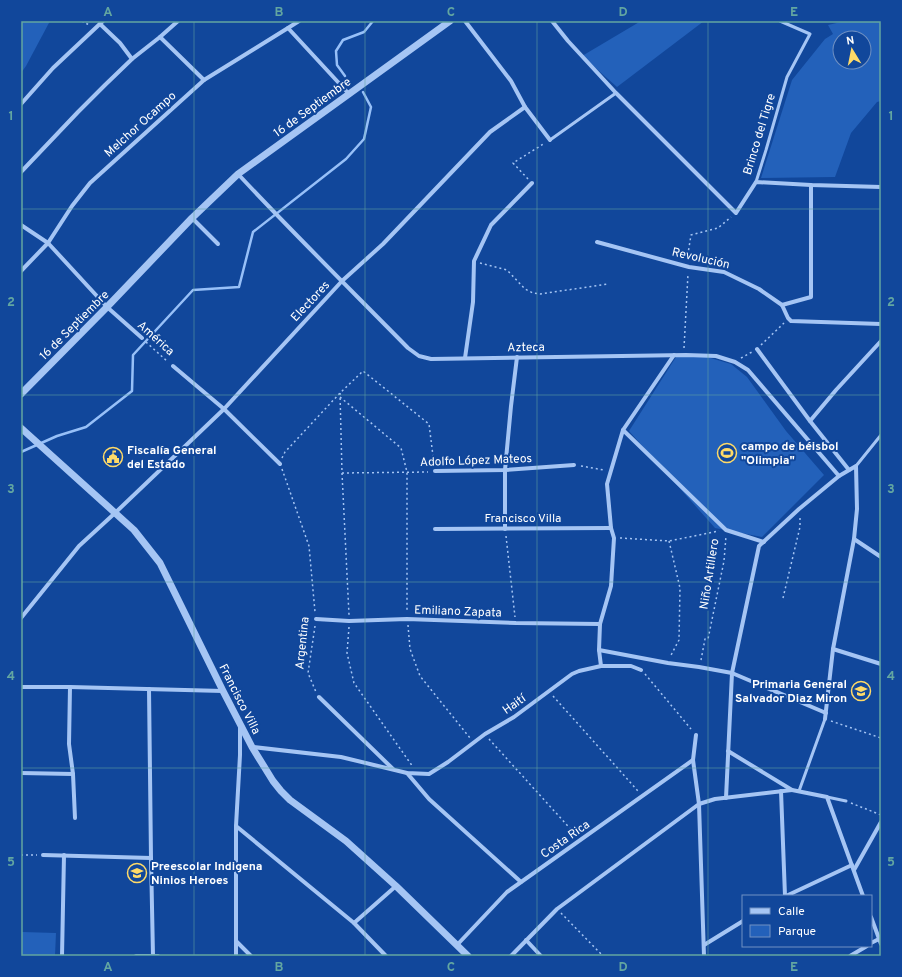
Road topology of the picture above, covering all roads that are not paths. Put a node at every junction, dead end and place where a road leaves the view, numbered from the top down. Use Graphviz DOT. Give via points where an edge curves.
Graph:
graph roads {
  1 [pos="178,21"];
  2 [pos="298,21"];
  3 [pos="450,21"];
  4 [pos="465,21"];
  5 [pos="552,21"];
  6 [pos="780,21"];
  7 [pos="102,22"];
  8 [pos="288,28"];
  9 [pos="160,37"];
  10 [pos="132,59"];
  11 [pos="204,80"];
  12 [pos="616,93"];
  13 [pos="350,94"];
  14 [pos="21,104"];
  15 [pos="525,107"];
  16 [pos="550,140"];
  17 [pos="21,172"];
  18 [pos="238,174"];
  19 [pos="756,182"];
  20 [pos="532,183"];
  21 [pos="811,185"];
  22 [pos="881,187"];
  23 [pos="192,218"];
  24 [pos="21,225"];
  25 [pos="597,242"];
  26 [pos="48,243"];
  27 [pos="218,244"];
  28 [pos="21,271"];
  29 [pos="342,280"];
  30 [pos="782,305"];
  31 [pos="107,307"];
  32 [pos="881,324"];
  33 [pos="142,338"];
  34 [pos="881,341"];
  35 [pos="757,349"];
  36 [pos="674,355"];
  37 [pos="517,357"];
  38 [pos="466,358"];
  39 [pos="173,366"];
  40 [pos="21,394"];
  41 [pos="224,409"];
  42 [pos="810,421"];
  43 [pos="21,428"];
  44 [pos="623,430"];
  45 [pos="881,435"];
  46 [pos="280,464"];
  47 [pos="574,465"];
  48 [pos="856,466"];
  49 [pos="505,470"];
  50 [pos="849,470"];
  51 [pos="435,471"];
  52 [pos="839,476"];
  53 [pos="115,513"];
  54 [pos="611,528"];
  55 [pos="435,529"];
  56 [pos="505,529"];
  57 [pos="854,539"];
  58 [pos="764,542"];
  59 [pos="881,557"];
  60 [pos="21,618"];
  61 [pos="316,619"];
  62 [pos="600,624"];
  63 [pos="833,648"];
  64 [pos="599,650"];
  65 [pos="881,664"];
  66 [pos="601,666"];
  67 [pos="641,670"];
  68 [pos="732,673"];
  69 [pos="21,687"];
  70 [pos="70,687"];
  71 [pos="149,689"];
  72 [pos="222,691"];
  73 [pos="319,697"];
  74 [pos="826,713"];
  75 [pos="825,719"];
  76 [pos="240,724"];
  77 [pos="696,735"];
  78 [pos="252,747"];
  79 [pos="728,751"];
  80 [pos="693,760"];
  81 [pos="394,770"];
  82 [pos="21,773"];
  83 [pos="407,773"];
  84 [pos="74,774"];
  85 [pos="792,790"];
  86 [pos="781,791"];
  87 [pos="799,791"];
  88 [pos="827,797"];
  89 [pos="726,798"];
  90 [pos="846,801"];
  91 [pos="699,804"];
  92 [pos="75,818"];
  93 [pos="881,822"];
  94 [pos="236,826"];
  95 [pos="43,855"];
  96 [pos="64,855"];
  97 [pos="151,858"];
  98 [pos="852,865"];
  99 [pos="854,870"];
  100 [pos="521,882"];
  101 [pos="396,886"];
  102 [pos="785,895"];
  103 [pos="787,895"];
  104 [pos="863,895"];
  105 [pos="872,919"];
  106 [pos="742,922"];
  107 [pos="354,923"];
  108 [pos="880,938"];
  109 [pos="526,940"];
  110 [pos="236,941"];
  111 [pos="881,944"];
  112 [pos="457,945"];
  113 [pos="704,945"];
  114 [pos="865,947"];
  115 [pos="62,956"];
  116 [pos="136,956"];
  117 [pos="153,956"];
  118 [pos="158,956"];
  119 [pos="236,956"];
  120 [pos="251,956"];
  121 [pos="386,956"];
  122 [pos="468,956"];
  123 [pos="511,956"];
  124 [pos="541,956"];
  125 [pos="704,956"];
  126 [pos="850,956"];
  1 -- 9 [label="street"];
  2 -- 8 [label="street, Melchor Ocampo"];
  3 -- 13 [label="street, 16 de Septiembre"];
  4 -- 15 [label="street" via="511,81"];
  5 -- 12 [label="street"];
  6 -- 19 [label="lane, Brinco del Tigre" via="810,34 787,77"];
  7 -- 10 [label="street"];
  7 -- 14 [label="street" via="53,68"];
  8 -- 11 [label="street, Melchor Ocampo"];
  8 -- 13 [label="street"];
  9 -- 10 [label="street"];
  9 -- 11 [label="street"];
  10 -- 17 [label="street"];
  11 -- 26 [label="street, Melchor Ocampo" via="90,183"];
  12 -- 16 [label="lane"];
  12 -- 19 [label="street, Brinco del Tigre" via="736,213"];
  13 -- 18 [label="street, 16 de Septiembre"];
  15 -- 16 [label="street"];
  15 -- 29 [label="street, Electores" via="490,132 384,244"];
  18 -- 23 [label="street, 16 de Septiembre"];
  18 -- 29 [label="street, Azteca"];
  19 -- 21 [label="street"];
  20 -- 38 [label="street" via="491,225 474,261 473,302"];
  21 -- 22 [label="street"];
  21 -- 30 [label="street" via="811,297"];
  23 -- 27 [label="street"];
  23 -- 31 [label="street, 16 de Septiembre"];
  24 -- 26 [label="street, América"];
  25 -- 30 [label="street, Revolución" via="689,267 724,272 759,289"];
  26 -- 28 [label="street, Melchor Ocampo"];
  26 -- 31 [label="street, América"];
  29 -- 38 [label="street, Azteca" via="408,348 419,356 431,359"];
  29 -- 41 [label="street, Electores"];
  30 -- 32 [label="street" via="791,320"];
  31 -- 33 [label="street, América"];
  31 -- 40 [label="street, 16 de Septiembre"];
  34 -- 42 [label="street"];
  35 -- 42 [label="street"];
  36 -- 37 [label="street, Azteca"];
  36 -- 44 [label="street"];
  36 -- 52 [label="street, Azteca" via="716,356 736,362 748,370"];
  37 -- 38 [label="street, Azteca"];
  37 -- 49 [label="street"];
  39 -- 41 [label="street, América"];
  41 -- 46 [label="street, América"];
  41 -- 53 [label="street, Electores"];
  42 -- 50 [label="street"];
  43 -- 53 [label="street, Francisco Villa"];
  44 -- 54 [label="street" via="607,484"];
  44 -- 58 [label="street, Niño Artillero" via="726,530"];
  45 -- 48 [label="lane"];
  47 -- 49 [label="street, Adolfo López Mateos"];
  48 -- 50 [label="street"];
  48 -- 57 [label="street" via="857,509"];
  49 -- 51 [label="street, Adolfo López Mateos"];
  49 -- 56 [label="street"];
  50 -- 52 [label="street"];
  52 -- 58 [label="street"];
  53 -- 60 [label="street, Electores" via="79,546"];
  53 -- 72 [label="street, Francisco Villa" via="134,530 160,563"];
  54 -- 56 [label="street, Francisco Villa"];
  54 -- 62 [label="street" via="614,538 611,586"];
  55 -- 56 [label="street, Francisco Villa"];
  57 -- 59 [label="street"];
  57 -- 63 [label="street"];
  58 -- 68 [label="street" via="759,546"];
  61 -- 62 [label="street, Emiliano Zapata"];
  62 -- 64 [label="street"];
  63 -- 65 [label="street"];
  63 -- 74 [label="street"];
  64 -- 66 [label="street"];
  64 -- 68 [label="street"];
  66 -- 67 [label="street, Haití" via="631,666"];
  66 -- 83 [label="street, Haití" via="572,674 514,717 428,774"];
  68 -- 74 [label="street"];
  68 -- 79 [label="street"];
  69 -- 70 [label="street"];
  70 -- 71 [label="street"];
  70 -- 84 [label="street" via="69,744"];
  71 -- 72 [label="street"];
  71 -- 97 [label="street"];
  72 -- 76 [label="street, Francisco Villa"];
  73 -- 81 [label="street"];
  74 -- 75 [label="street"];
  75 -- 87 [label="lane"];
  76 -- 78 [label="street, Francisco Villa"];
  76 -- 94 [label="street"];
  77 -- 80 [label="street"];
  78 -- 81 [label="street, Haití" via="341,757"];
  78 -- 101 [label="street, Francisco Villa" via="273,781 290,800 346,841"];
  79 -- 85 [label="street"];
  79 -- 89 [label="street"];
  80 -- 91 [label="street"];
  80 -- 100 [label="street, Costa Rica"];
  81 -- 83 [label="street, Haití"];
  82 -- 84 [label="street"];
  83 -- 100 [label="street" via="429,799"];
  84 -- 92 [label="street"];
  85 -- 86 [label="street"];
  85 -- 87 [label="street"];
  86 -- 89 [label="street"];
  86 -- 102 [label="street"];
  87 -- 88 [label="street"];
  88 -- 90 [label="lane"];
  88 -- 98 [label="street"];
  89 -- 91 [label="street"];
  91 -- 109 [label="street" via="557,909"];
  91 -- 113 [label="street"];
  93 -- 99 [label="street"];
  94 -- 107 [label="street"];
  94 -- 110 [label="street"];
  95 -- 96 [label="street"];
  96 -- 97 [label="street"];
  96 -- 115 [label="street"];
  97 -- 117 [label="street"];
  98 -- 99 [label="street"];
  98 -- 103 [label="street"];
  99 -- 104 [label="street"];
  100 -- 112 [label="street, Costa Rica" via="507,892"];
  101 -- 107 [label="street"];
  101 -- 112 [label="street, Francisco Villa"];
  105 -- 108 [label="street"];
  106 -- 113 [label="street"];
  107 -- 121 [label="street"];
  108 -- 111 [label="street"];
  109 -- 123 [label="street"];
  109 -- 124 [label="street"];
  110 -- 119 [label="street"];
  110 -- 120 [label="street"];
  112 -- 122 [label="street, Francisco Villa"];
  113 -- 125 [label="street"];
  114 -- 126 [label="street"];
  116 -- 117 [label="street"];
  117 -- 118 [label="street"];
}
